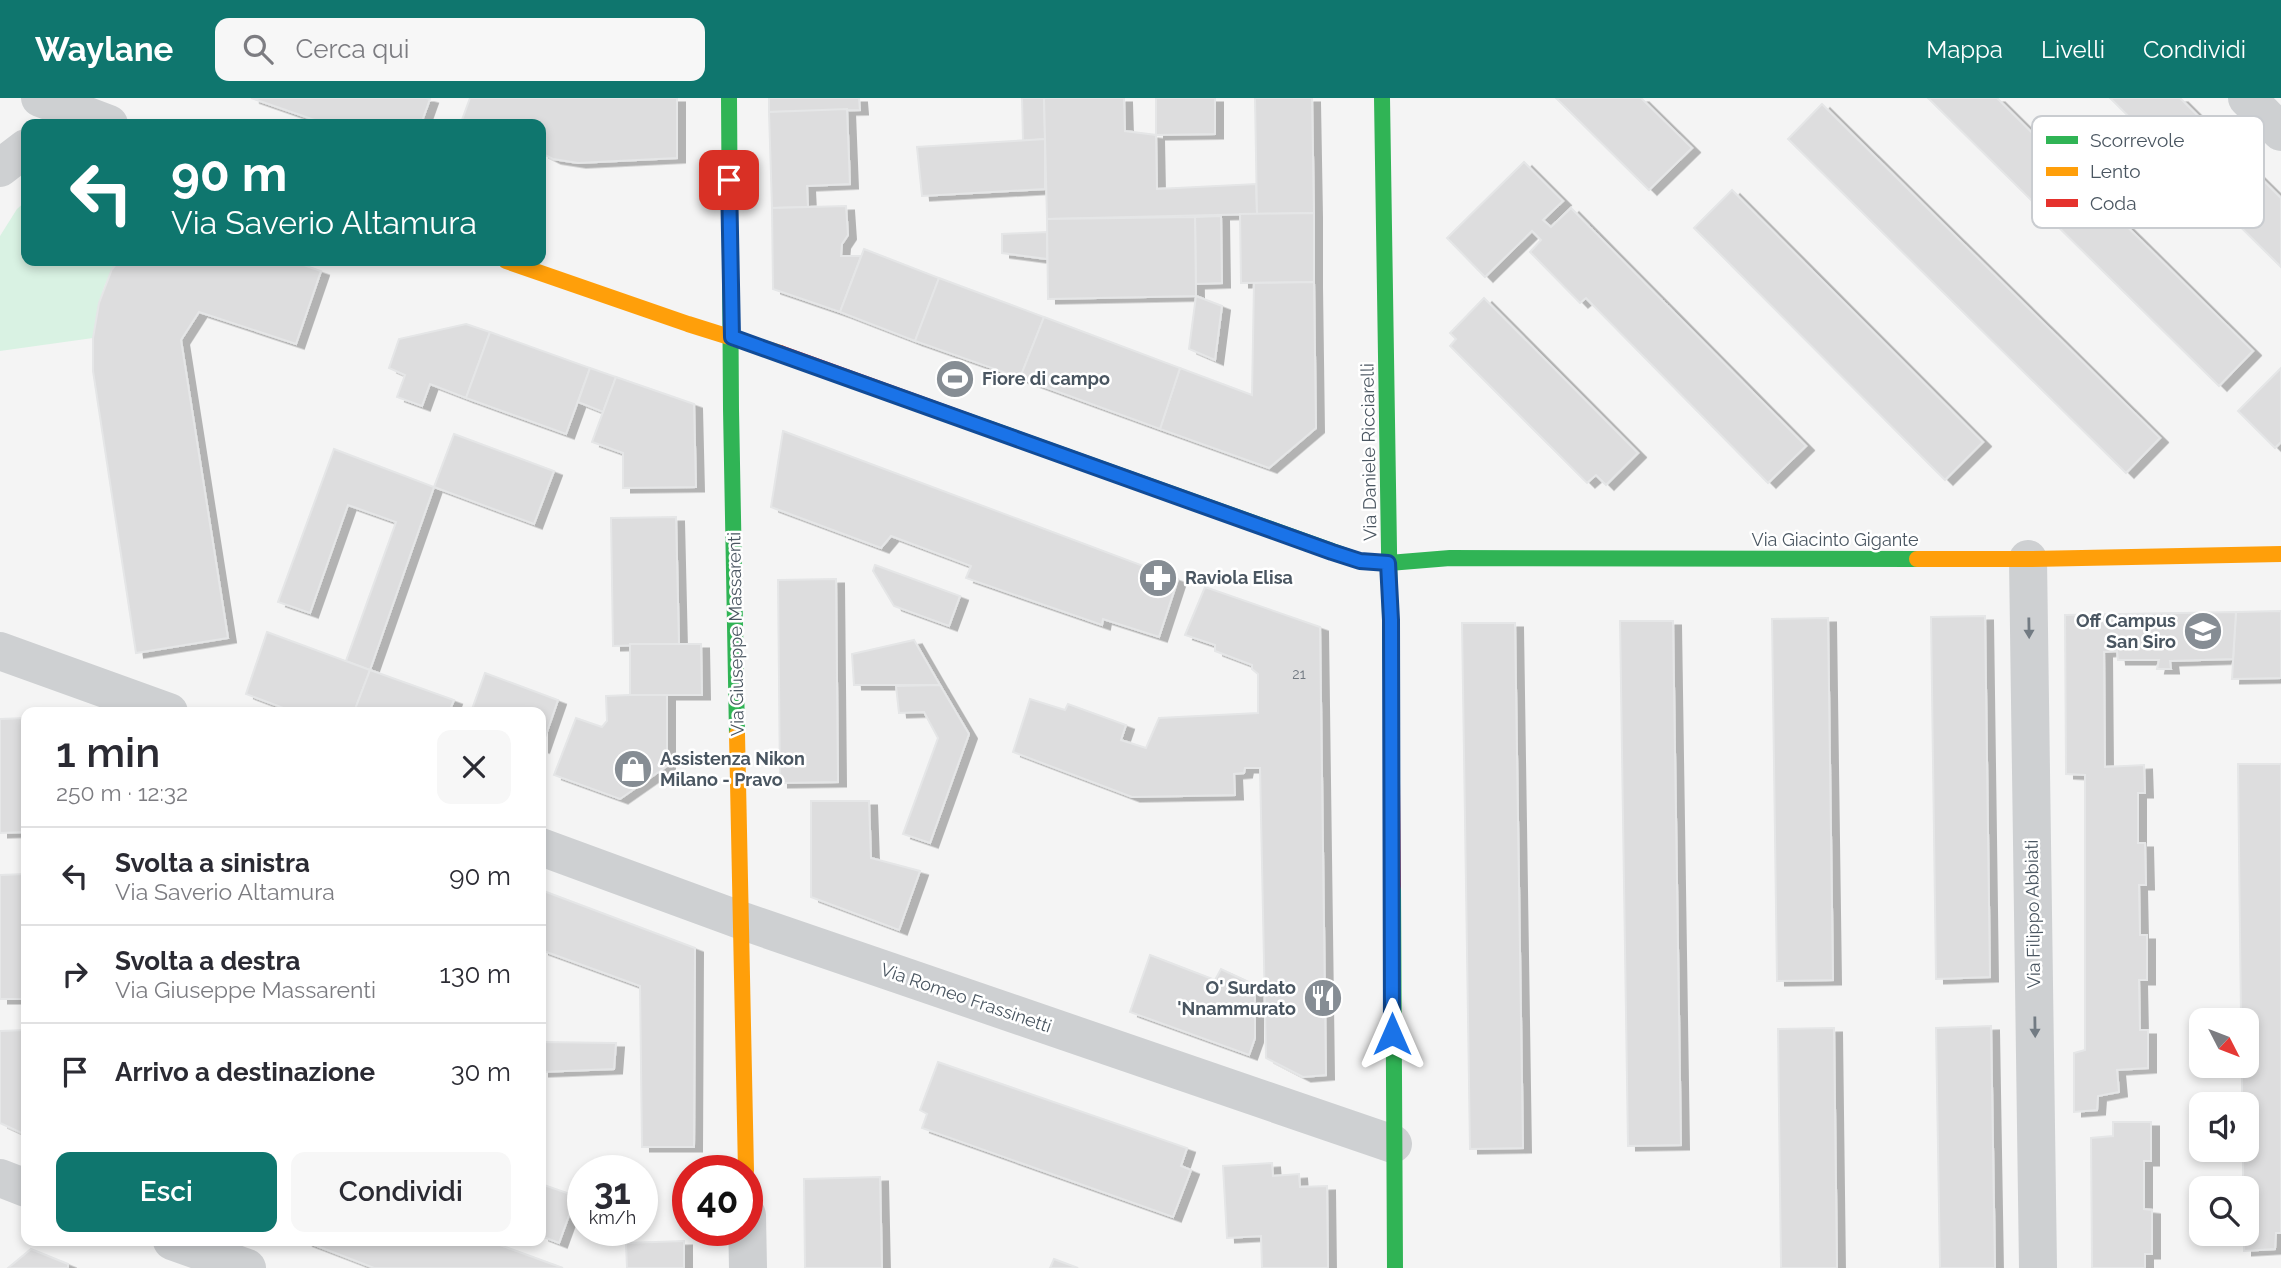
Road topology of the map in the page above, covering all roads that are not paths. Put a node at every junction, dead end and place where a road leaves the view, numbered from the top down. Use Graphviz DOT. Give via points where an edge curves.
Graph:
graph roads {
  1 [pos="40,98"];
  2 [pos="729,98"];
  3 [pos="1382,98"];
  4 [pos="2247,98"];
  5 [pos="79,119"];
  6 [pos="2281,132"];
  7 [pos="21,152"];
  8 [pos="0,168"];
  9 [pos="520,266"];
  10 [pos="732,337"];
  11 [pos="2281,554"];
  12 [pos="2028,559"];
  13 [pos="1388,563"];
  14 [pos="0,651"];
  15 [pos="155,707"];
  16 [pos="546,849"];
  17 [pos="740,920"];
  18 [pos="1393,1144"];
  19 [pos="746,1155"];
  20 [pos="0,1178"];
  21 [pos="21,1186"];
  22 [pos="186,1246"];
  23 [pos="748,1246"];
  24 [pos="247,1268"];
  25 [pos="748,1268"];
  26 [pos="1395,1268"];
  27 [pos="2038,1268"];
  1 -- 5 [label="street"];
  2 -- 10 [label="street, Via Giuseppe Massarenti"];
  3 -- 13 [label="street, Via Daniele Ricciarelli"];
  4 -- 6 [label="street"];
  7 -- 8 [label="street"];
  9 -- 10 [label="street, Via Giacinto Gigante"];
  10 -- 13 [label="street, Via Giacinto Gigante" via="1332,552"];
  10 -- 17 [label="street, Via Giuseppe Massarenti"];
  11 -- 12 [label="street, Via Giacinto Gigante"];
  12 -- 13 [label="street, Via Giacinto Gigante" via="1450,558"];
  12 -- 27 [label="street, Via Filippo Abbiati, one-way"];
  13 -- 18 [label="street, Via Daniele Ricciarelli"];
  14 -- 15 [label="street"];
  16 -- 17 [label="street, Via Romeo Frassinetti"];
  17 -- 18 [label="street, Via Romeo Frassinetti"];
  17 -- 19 [label="street, Via Giuseppe Massarenti"];
  18 -- 26 [label="street, Via Daniele Ricciarelli"];
  20 -- 21 [label="street"];
  22 -- 24 [label="street"];
  23 -- 25 [label="street"];
}
